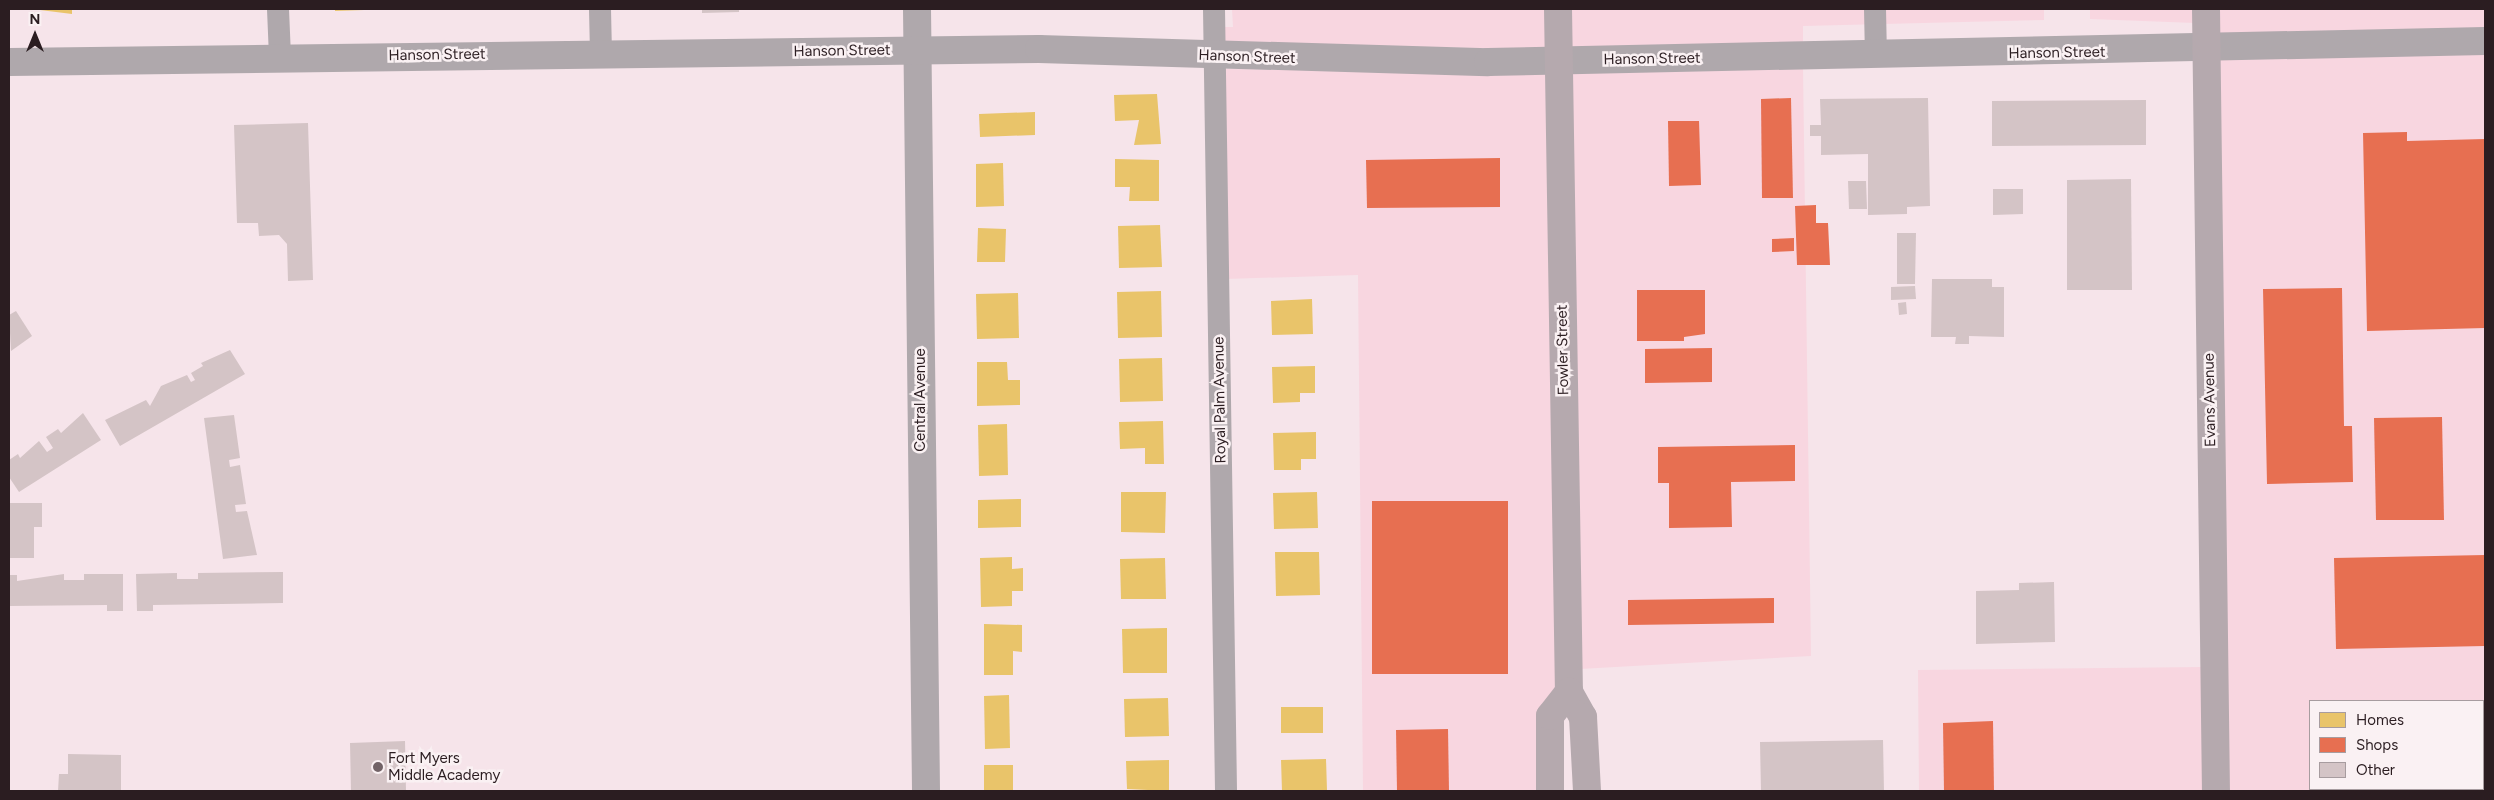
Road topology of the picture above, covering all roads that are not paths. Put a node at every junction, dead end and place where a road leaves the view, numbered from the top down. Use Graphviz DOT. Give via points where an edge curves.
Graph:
graph roads {
  1 [pos="278,9"];
  2 [pos="600,9"];
  3 [pos="917,9"];
  4 [pos="1214,9"];
  5 [pos="1558,9"];
  6 [pos="1875,9"];
  7 [pos="2206,9"];
  8 [pos="2485,41"];
  9 [pos="2207,48"];
  10 [pos="918,50"];
  11 [pos="601,53"];
  12 [pos="1876,55"];
  13 [pos="1215,56"];
  14 [pos="280,57"];
  15 [pos="1559,61"];
  16 [pos="9,62"];
  17 [pos="1569,692"];
  18 [pos="1555,784"];
  19 [pos="926,791"];
  20 [pos="1226,791"];
  21 [pos="1587,791"];
  22 [pos="2216,791"];
  1 -- 14 [label="street"];
  2 -- 11 [label="street"];
  3 -- 10 [label="street, Central Avenue"];
  4 -- 13 [label="street, Royal Palm Avenue"];
  5 -- 15 [label="main road, Fowler Street"];
  6 -- 12 [label="street"];
  7 -- 9 [label="main road, Evans Avenue"];
  8 -- 9 [label="street, Hanson Street"];
  9 -- 12 [label="street, Hanson Street"];
  9 -- 22 [label="main road, Evans Avenue"];
  10 -- 11 [label="street, Hanson Street"];
  10 -- 13 [label="street, Hanson Street"];
  10 -- 19 [label="street, Central Avenue"];
  11 -- 14 [label="street, Hanson Street"];
  12 -- 15 [label="street, Hanson Street"];
  13 -- 15 [label="street, Hanson Street"];
  13 -- 20 [label="street, Royal Palm Avenue"];
  14 -- 16 [label="street, Hanson Street"];
  15 -- 17 [label="main road, Fowler Street"];
  17 -- 18 [label="main road" via="1550,716"];
  17 -- 21 [label="main road, Fowler Street" via="1583,717"];
}
